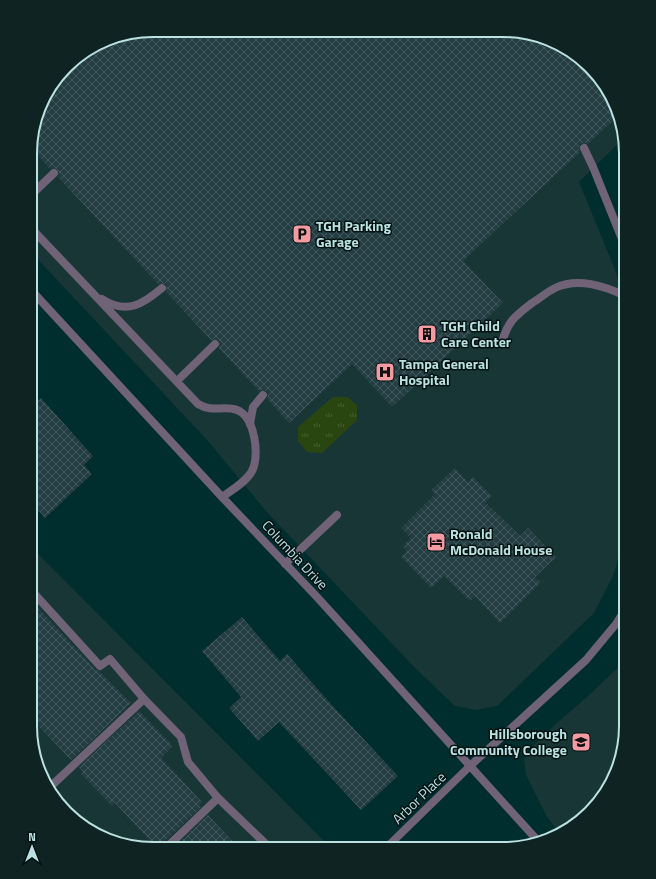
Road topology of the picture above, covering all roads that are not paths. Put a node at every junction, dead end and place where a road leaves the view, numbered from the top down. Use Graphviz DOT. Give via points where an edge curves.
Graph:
graph roads {
  1 [pos="584,148"];
  2 [pos="54,173"];
  3 [pos="37,189"];
  4 [pos="619,233"];
  5 [pos="37,234"];
  6 [pos="162,288"];
  7 [pos="619,293"];
  8 [pos="95,295"];
  9 [pos="37,297"];
  10 [pos="215,344"];
  11 [pos="502,344"];
  12 [pos="177,381"];
  13 [pos="263,395"];
  14 [pos="250,424"];
  15 [pos="222,497"];
  16 [pos="337,515"];
  17 [pos="285,564"];
  18 [pos="37,597"];
  19 [pos="619,619"];
  20 [pos="144,699"];
  21 [pos="471,765"];
  22 [pos="53,785"];
  23 [pos="218,798"];
  24 [pos="535,837"];
  25 [pos="172,842"];
  26 [pos="264,842"];
  27 [pos="392,842"];
  1 -- 4 [label="street"];
  2 -- 3 [label="street"];
  5 -- 8 [label="street"];
  6 -- 8 [label="street" via="139,305 116,306"];
  7 -- 11 [label="street" via="589,283 567,284 555,288 511,321"];
  8 -- 12 [label="street"];
  9 -- 15 [label="street, Columbia Drive"];
  10 -- 12 [label="street"];
  12 -- 14 [label="street" via="198,404 211,409 237,410"];
  13 -- 14 [label="street" via="253,408"];
  14 -- 15 [label="street" via="256,449 252,470 248,477"];
  15 -- 17 [label="street, Columbia Drive"];
  16 -- 17 [label="street"];
  17 -- 21 [label="street, Columbia Drive"];
  18 -- 20 [label="street" via="100,666 110,659"];
  19 -- 21 [label="street, Arbor Place" via="586,660"];
  20 -- 22 [label="street"];
  20 -- 23 [label="street" via="181,737 188,762"];
  21 -- 24 [label="street, Columbia Drive"];
  21 -- 27 [label="street, Arbor Place"];
  23 -- 25 [label="street"];
  23 -- 26 [label="street"];
}
